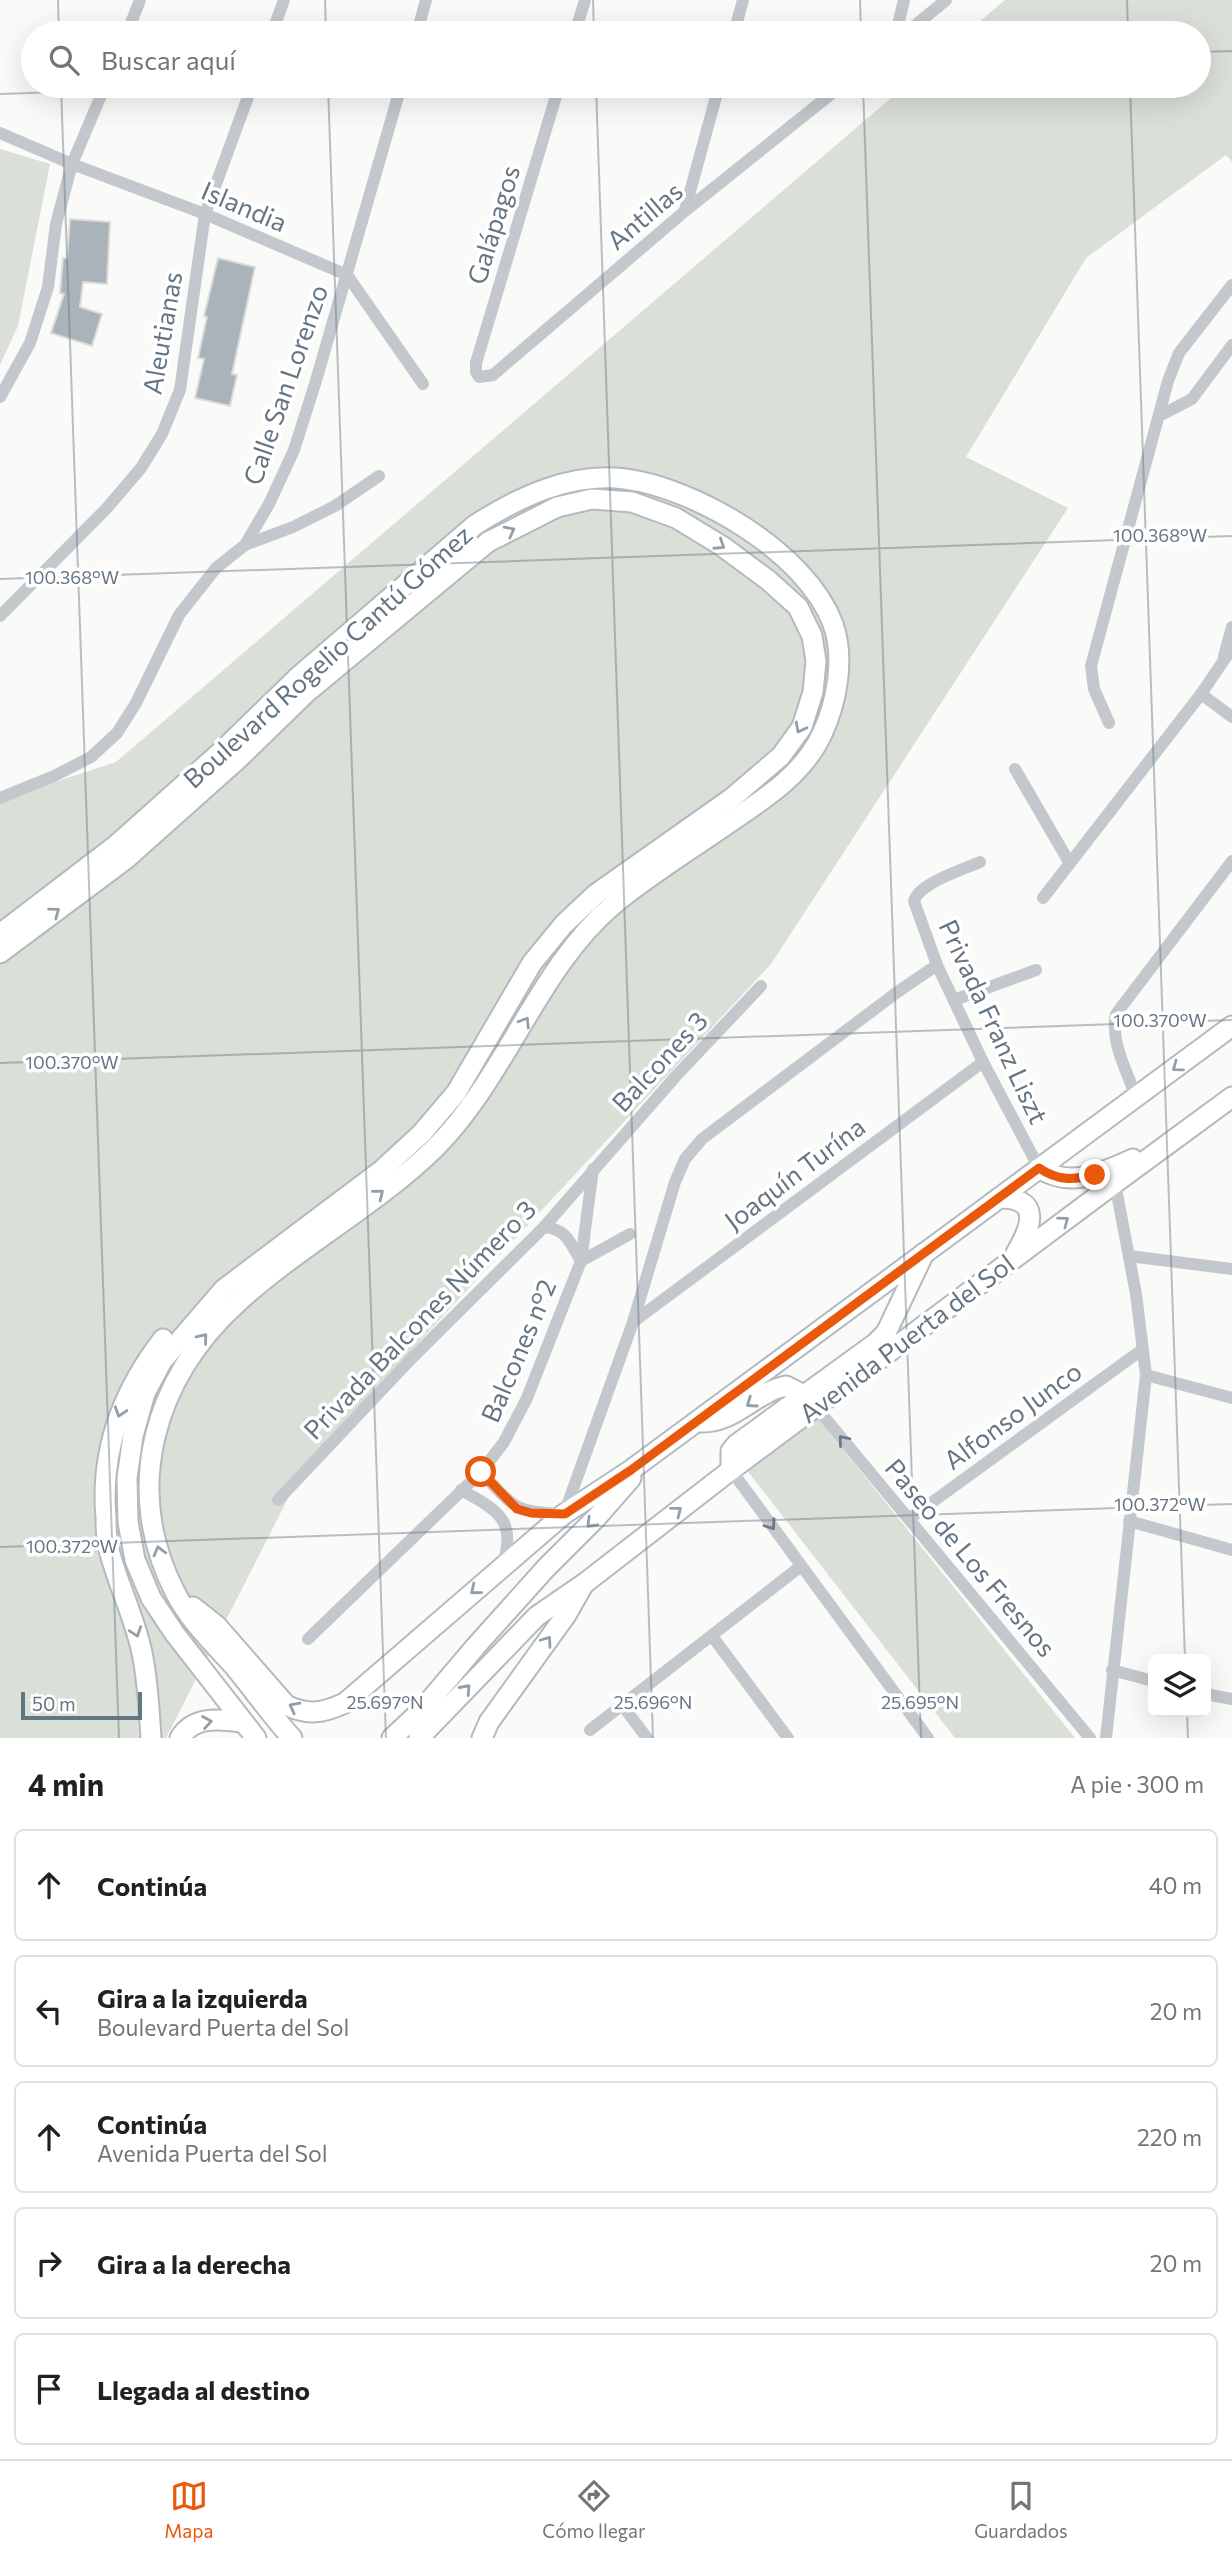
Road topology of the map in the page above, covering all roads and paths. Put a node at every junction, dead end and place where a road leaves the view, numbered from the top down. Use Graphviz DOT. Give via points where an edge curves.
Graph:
graph roads {
  1 [pos="140,0"];
  2 [pos="284,0"];
  3 [pos="426,0"];
  4 [pos="585,0"];
  5 [pos="743,0"];
  6 [pos="904,0"];
  7 [pos="946,0"];
  8 [pos="132,21"];
  9 [pos="276,21"];
  10 [pos="420,21"];
  11 [pos="579,21"];
  12 [pos="737,21"];
  13 [pos="899,21"];
  14 [pos="920,21"];
  15 [pos="100,98"];
  16 [pos="248,98"];
  17 [pos="398,98"];
  18 [pos="555,98"];
  19 [pos="716,98"];
  20 [pos="826,98"];
  21 [pos="0,133"];
  22 [pos="72,164"];
  23 [pos="685,211"];
  24 [pos="205,214"];
  25 [pos="347,275"];
  26 [pos="1232,285"];
  27 [pos="1232,345"];
  28 [pos="479,377"];
  29 [pos="423,384"];
  30 [pos="0,397"];
  31 [pos="1161,415"];
  32 [pos="379,476"];
  33 [pos="245,545"];
  34 [pos="0,616"];
  35 [pos="1232,627"];
  36 [pos="1232,648"];
  37 [pos="1223,660"];
  38 [pos="1201,694"];
  39 [pos="1232,717"];
  40 [pos="1110,723"];
  41 [pos="1015,769"];
  42 [pos="0,798"];
  43 [pos="1232,861"];
  44 [pos="980,862"];
  45 [pos="1069,862"];
  46 [pos="1043,898"];
  47 [pos="0,934"];
  48 [pos="0,953"];
  49 [pos="937,965"];
  50 [pos="1036,970"];
  51 [pos="761,986"];
  52 [pos="954,1000"];
  53 [pos="1232,1026"];
  54 [pos="983,1062"];
  55 [pos="1136,1097"];
  56 [pos="1232,1097"];
  57 [pos="1167,1145"];
  58 [pos="1039,1168"];
  59 [pos="593,1169"];
  60 [pos="1115,1182"];
  61 [pos="999,1198"];
  62 [pos="544,1227"];
  63 [pos="629,1234"];
  64 [pos="925,1252"];
  65 [pos="1129,1256"];
  66 [pos="581,1261"];
  67 [pos="1009,1262"];
  68 [pos="1232,1269"];
  69 [pos="223,1289"];
  70 [pos="905,1295"];
  71 [pos="938,1316"];
  72 [pos="633,1322"];
  73 [pos="1143,1349"];
  74 [pos="1146,1375"];
  75 [pos="1232,1398"];
  76 [pos="810,1401"];
  77 [pos="696,1422"];
  78 [pos="631,1470"];
  79 [pos="731,1470"];
  80 [pos="481,1472"];
  81 [pos="461,1490"];
  82 [pos="278,1500"];
  83 [pos="517,1509"];
  84 [pos="565,1514"];
  85 [pos="909,1519"];
  86 [pos="1129,1521"];
  87 [pos="505,1522"];
  88 [pos="1232,1550"];
  89 [pos="801,1566"];
  90 [pos="500,1570"];
  91 [pos="584,1583"];
  92 [pos="175,1593"];
  93 [pos="712,1636"];
  94 [pos="308,1639"];
  95 [pos="1112,1670"];
  96 [pos="1148,1680"];
  97 [pos="1211,1695"];
  98 [pos="1232,1699"];
  99 [pos="623,1706"];
  100 [pos="241,1722"];
  101 [pos="590,1730"];
  102 [pos="286,1732"];
  103 [pos="150,1738"];
  104 [pos="180,1738"];
  105 [pos="256,1738"];
  106 [pos="392,1738"];
  107 [pos="419,1738"];
  108 [pos="482,1738"];
  109 [pos="647,1738"];
  110 [pos="788,1738"];
  111 [pos="928,1738"];
  112 [pos="1090,1738"];
  113 [pos="1106,1738"];
  1 -- 8 [label="street"];
  2 -- 9 [label="street"];
  3 -- 10 [label="street"];
  4 -- 11 [label="street"];
  5 -- 12 [label="street"];
  6 -- 13 [label="street"];
  7 -- 14 [label="street"];
  15 -- 22 [label="street"];
  16 -- 24 [label="street, Aleutianas"];
  17 -- 25 [label="street, Calle San Lorenzo"];
  18 -- 28 [label="street, Galápagos" via="476,363"];
  19 -- 23 [label="street"];
  20 -- 23 [label="street, Antillas"];
  21 -- 22 [label="street, Islandia"];
  22 -- 24 [label="street, Islandia"];
  22 -- 30 [label="street" via="56,223 48,287 30,343"];
  23 -- 28 [label="street, Antillas" via="493,375"];
  24 -- 25 [label="street, Islandia"];
  24 -- 34 [label="street, Aleutianas" via="180,390 162,435 107,508"];
  25 -- 29 [label="street"];
  25 -- 33 [label="street, Calle San Lorenzo" via="294,450"];
  26 -- 31 [label="street" via="1179,353"];
  27 -- 31 [label="street" via="1192,399"];
  31 -- 40 [label="street" via="1091,666 1094,689"];
  32 -- 33 [label="street" via="335,506"];
  33 -- 42 [label="street, Calle San Lorenzo" via="216,568 179,615 117,733 91,757"];
  35 -- 37 [label="street"];
  36 -- 37 [label="street"];
  37 -- 38 [label="street"];
  38 -- 39 [label="street"];
  38 -- 45 [label="street"];
  41 -- 45 [label="street"];
  43 -- 55 [label="street" via="1116,1014 1117,1044"];
  44 -- 49 [label="street, Privada Franz Liszt" via="916,894 916,911"];
  45 -- 46 [label="street"];
  92 -- 47 [label="main road, Boulevard Rogelio Cantú Gómez, one-way" via="159,1555 149,1482 163,1403 197,1345 239,1301 436,1147 465,1114 575,946 610,908 768,796 798,768 821,736 836,694 838,659 833,626 819,597 786,558 735,520 677,492 625,479 590,479 549,487 475,525 298,677 115,846"];
  48 -- 69 [label="main road, Boulevard Rogelio Cantú Gómez, one-way" via="127,859 306,693 488,542 557,507 592,499 632,502 676,518 722,546 798,607 812,636 816,661 813,692 802,727 781,756 732,798 596,894 532,963 456,1093 422,1133 382,1170"];
  49 -- 52 [label="street, Privada Franz Liszt"];
  49 -- 72 [label="street" via="702,1139 685,1159 675,1182"];
  50 -- 52 [label="street"];
  51 -- 59 [label="street, Balcones 3"];
  52 -- 54 [label="street, Privada Franz Liszt"];
  53 -- 55 [label="main road, one-way"];
  54 -- 58 [label="street, Privada Franz Liszt"];
  54 -- 72 [label="street, Joaquín Turína"];
  55 -- 58 [label="main road"];
  56 -- 57 [label="main road, Avenida Puerta del Sol"];
  57 -- 58 [label="main road" via="1076,1179 1050,1176"];
  57 -- 60 [label="main road, Avenida Puerta del Sol"];
  58 -- 61 [label="main road"];
  59 -- 62 [label="street, Privada Balcones Número 3"];
  59 -- 66 [label="street, Balcones n°2"];
  60 -- 65 [label="street"];
  67 -- 60 [label="main road, Avenida Puerta del Sol, one-way"];
  61 -- 64 [label="main road"];
  61 -- 67 [label="main road" via="1023,1202 1029,1210 1027,1234"];
  62 -- 66 [label="street" via="565,1234"];
  62 -- 82 [label="street, Privada Balcones Número 3"];
  63 -- 66 [label="street"];
  64 -- 70 [label="main road"];
  64 -- 77 [label="main road"];
  65 -- 68 [label="street"];
  65 -- 73 [label="street"];
  66 -- 80 [label="street, Balcones n°2" via="527,1398 504,1442"];
  67 -- 71 [label="main road, Avenida Puerta del Sol"];
  69 -- 100 [label="main road, Boulevard Rogelio Cantú Gómez" via="162,1361 145,1394 127,1478 128,1522 135,1560 151,1598"];
  69 -- 103 [label="main road, one-way" via="206,1293 192,1304 144,1364 123,1402 108,1450 104,1493 108,1548 142,1651"];
  70 -- 71 [label="main road" via="916,1310"];
  70 -- 76 [label="main road" via="893,1322 876,1343"];
  71 -- 76 [label="main road, Avenida Puerta del Sol"];
  72 -- 84 [label="street"];
  73 -- 74 [label="street"];
  73 -- 85 [label="street, Alfonso Junco"];
  74 -- 75 [label="street"];
  74 -- 86 [label="street"];
  76 -- 77 [label="main road, one-way" via="795,1388 779,1387 738,1412"];
  76 -- 79 [label="main road" via="737,1444"];
  85 -- 76 [label="street, Paseo de Los Fresnos, one-way"];
  77 -- 78 [label="main road"];
  78 -- 84 [label="main road"];
  78 -- 106 [label="main road, one-way" via="626,1485"];
  79 -- 89 [label="street, one-way"];
  91 -- 79 [label="main road, one-way"];
  80 -- 81 [label="street, Balcones n°2"];
  80 -- 83 [label="street"];
  81 -- 87 [label="street"];
  81 -- 94 [label="street, Balcones n°2"];
  83 -- 84 [label="street"];
  83 -- 87 [label="street"];
  84 -- 90 [label="main road"];
  85 -- 112 [label="street, Paseo de Los Fresnos"];
  86 -- 88 [label="street"];
  86 -- 95 [label="street"];
  87 -- 90 [label="street" via="508,1538"];
  89 -- 93 [label="street"];
  89 -- 111 [label="street"];
  90 -- 92 [label="main road, one-way" via="345,1703 314,1714 286,1705 216,1626"];
  107 -- 91 [label="main road, one-way" via="537,1616"];
  108 -- 91 [label="main road, one-way"];
  92 -- 102 [label="main road, Boulevard Rogelio Cantú Gómez"];
  93 -- 99 [label="street"];
  93 -- 110 [label="street"];
  95 -- 96 [label="street"];
  95 -- 113 [label="street"];
  97 -- 98 [label="street"];
  99 -- 101 [label="street"];
  99 -- 109 [label="street"];
  104 -- 100 [label="main road, one-way" via="193,1724"];
  100 -- 105 [label="main road, Boulevard Rogelio Cantú Gómez"];
}
